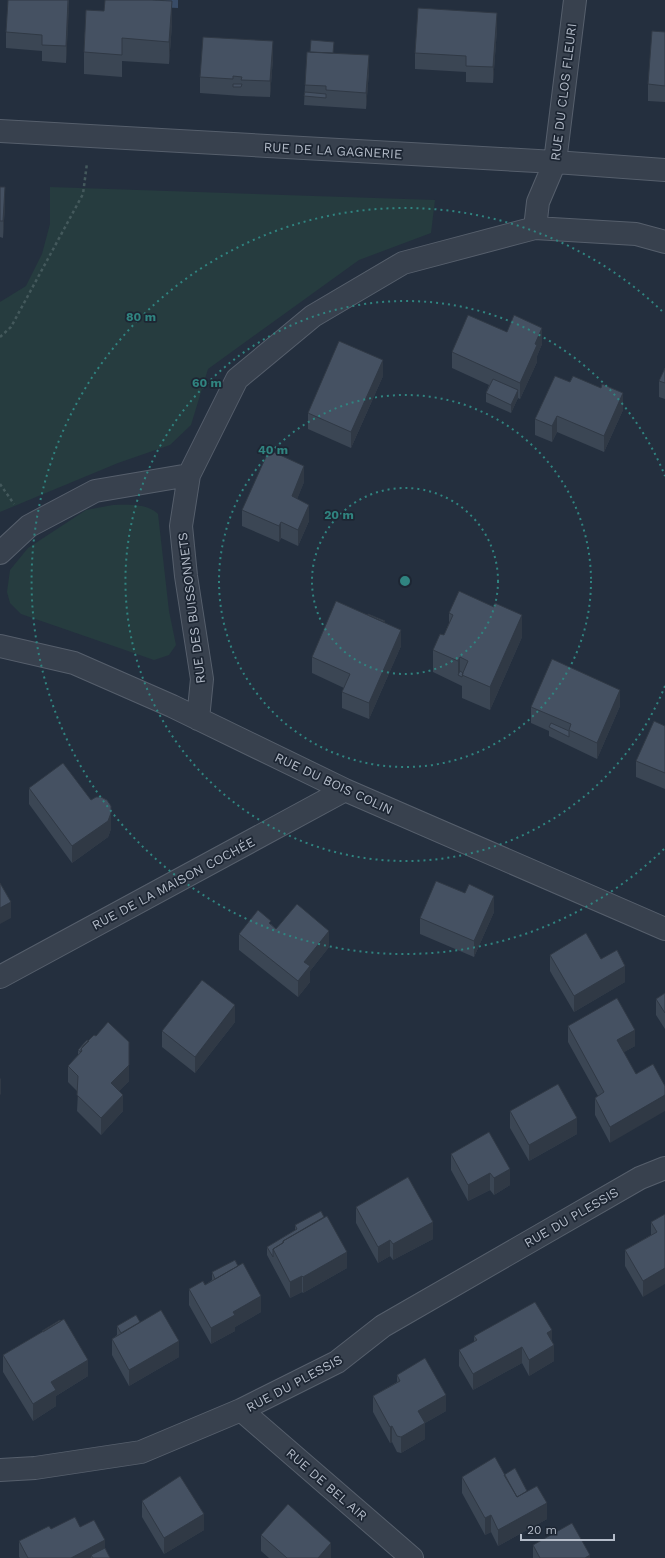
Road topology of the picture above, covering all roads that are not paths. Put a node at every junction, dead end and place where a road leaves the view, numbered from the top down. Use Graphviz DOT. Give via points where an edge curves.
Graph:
graph roads {
  1 [pos="574,0"];
  2 [pos="0,131"];
  3 [pos="556,162"];
  4 [pos="665,170"];
  5 [pos="535,228"];
  6 [pos="665,242"];
  7 [pos="189,475"];
  8 [pos="0,553"];
  9 [pos="0,646"];
  10 [pos="198,719"];
  11 [pos="345,790"];
  12 [pos="665,929"];
  13 [pos="0,976"];
  14 [pos="665,1168"];
  15 [pos="241,1410"];
  16 [pos="0,1470"];
  17 [pos="412,1558"];
  1 -- 3 [label="street, RUE DU CLOS FLEURI"];
  2 -- 3 [label="street, RUE DE LA GAGNERIE"];
  3 -- 4 [label="street, RUE DE LA GAGNERIE"];
  3 -- 5 [label="street, RUE DU CLOS FLEURI" via="538,202"];
  5 -- 6 [label="street, RUE DES BUISSONNETS" via="636,234"];
  5 -- 7 [label="street, RUE DES BUISSONNETS" via="403,263 313,316 237,379"];
  7 -- 8 [label="street" via="95,491 29,526"];
  7 -- 10 [label="street, RUE DES BUISSONNETS" via="181,526 202,678"];
  9 -- 10 [label="street, RUE DU BOIS COLIN" via="74,663"];
  10 -- 11 [label="street, RUE DU BOIS COLIN"];
  11 -- 12 [label="street, RUE DU BOIS COLIN"];
  11 -- 13 [label="street, RUE DE LA MAISON COCHÉE"];
  14 -- 15 [label="street, RUE DU PLESSIS" via="640,1178 383,1326 337,1362"];
  15 -- 16 [label="street, RUE DU PLESSIS" via="141,1452 35,1468"];
  15 -- 17 [label="street, RUE DE BEL AIR"];
}
